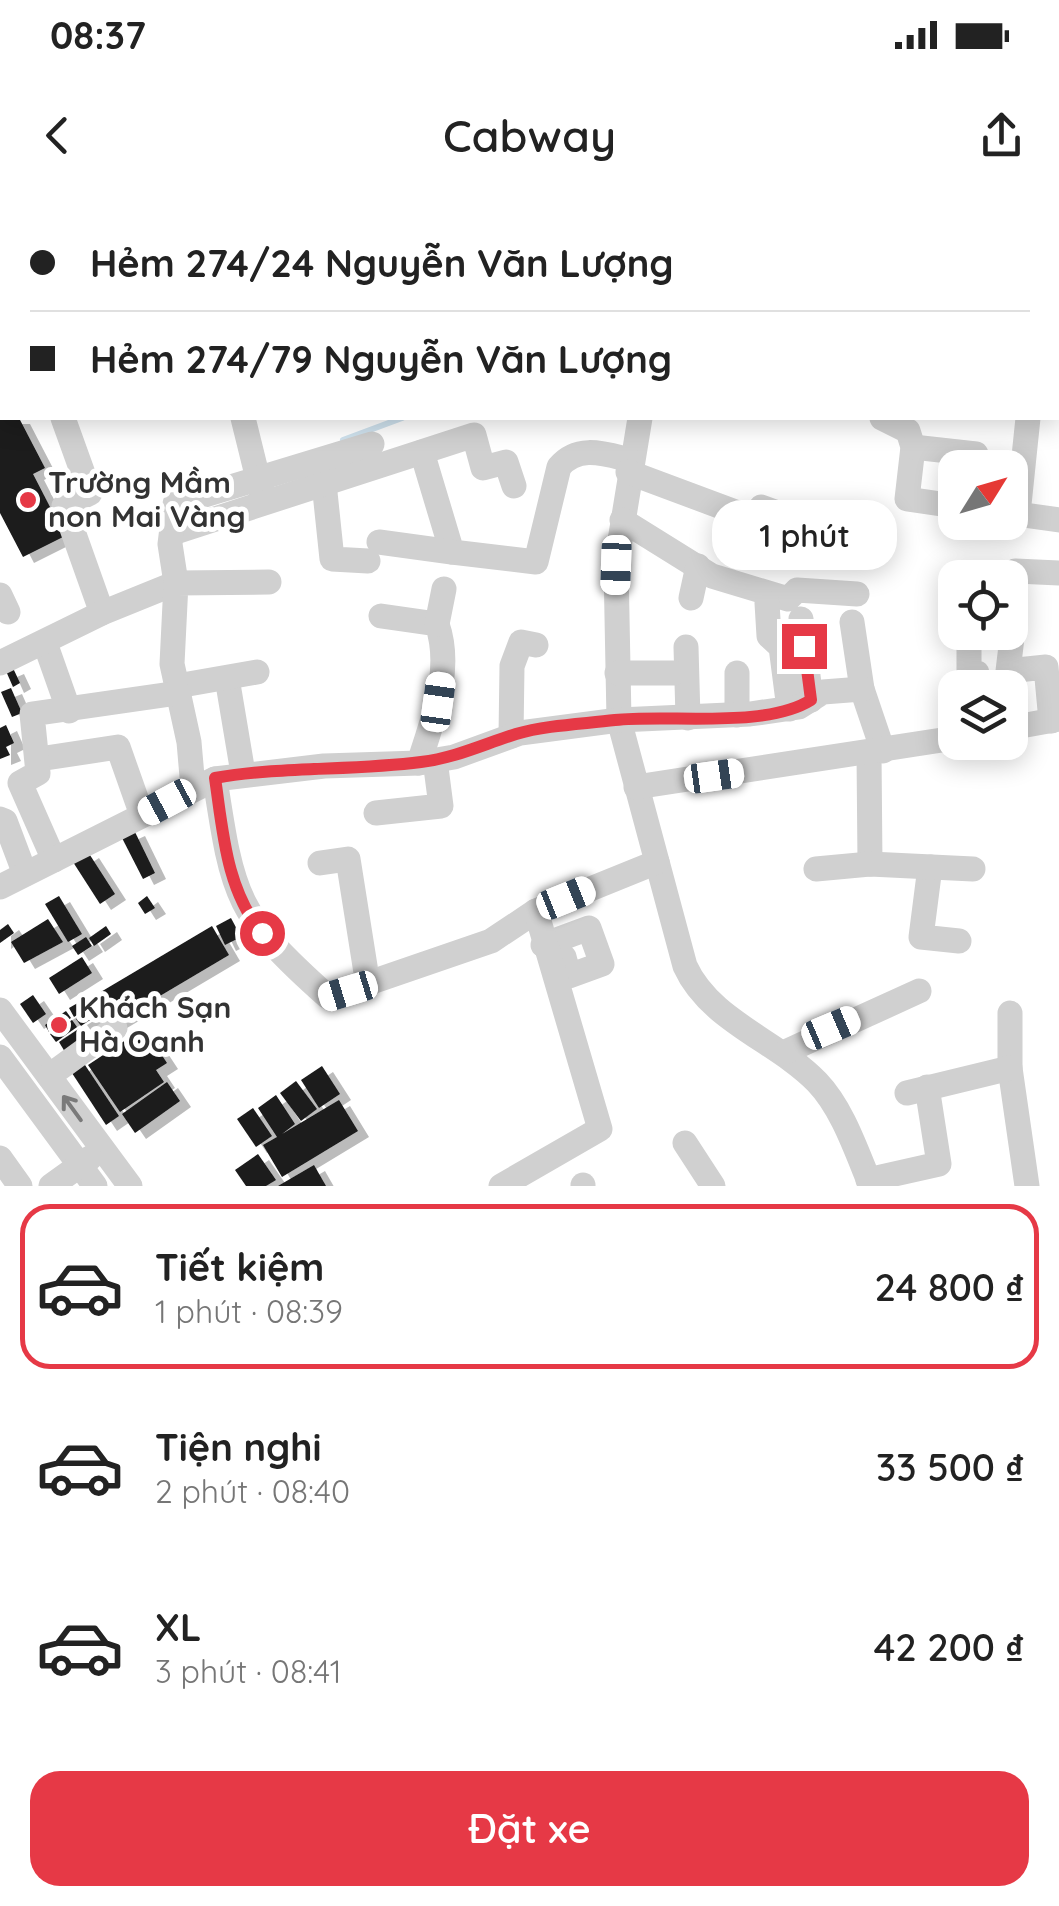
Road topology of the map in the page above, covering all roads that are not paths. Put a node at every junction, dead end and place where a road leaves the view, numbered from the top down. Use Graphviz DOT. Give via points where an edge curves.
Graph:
graph roads {
  1 [pos="64,420"];
  2 [pos="243,420"];
  3 [pos="640,420"];
  4 [pos="886,420"];
  5 [pos="1028,420"];
  6 [pos="372,444"];
  7 [pos="913,447"];
  8 [pos="940,450"];
  9 [pos="1023,450"];
  10 [pos="422,452"];
  11 [pos="629,466"];
  12 [pos="324,483"];
  13 [pos="514,486"];
  14 [pos="261,491"];
  15 [pos="938,504"];
  16 [pos="1028,516"];
  17 [pos="622,520"];
  18 [pos="1059,520"];
  19 [pos="172,533"];
  20 [pos="860,542"];
  21 [pos="452,552"];
  22 [pos="698,566"];
  23 [pos="1028,572"];
  24 [pos="1059,573"];
  25 [pos="268,582"];
  26 [pos="176,584"];
  27 [pos="444,588"];
  28 [pos="857,594"];
  29 [pos="691,598"];
  30 [pos="767,603"];
  31 [pos="102,613"];
  32 [pos="381,616"];
  33 [pos="800,620"];
  34 [pos="852,622"];
  35 [pos="437,624"];
  36 [pos="45,643"];
  37 [pos="536,645"];
  38 [pos="686,647"];
  39 [pos="1011,650"];
  40 [pos="0,663"];
  41 [pos="257,672"];
  42 [pos="675,673"];
  43 [pos="618,674"];
  44 [pos="737,674"];
  45 [pos="227,678"];
  46 [pos="862,688"];
  47 [pos="178,689"];
  48 [pos="800,704"];
  49 [pos="69,711"];
  50 [pos="737,715"];
  51 [pos="688,718"];
  52 [pos="620,720"];
  53 [pos="1055,720"];
  54 [pos="1028,725"];
  55 [pos="511,736"];
  56 [pos="938,741"];
  57 [pos="876,752"];
  58 [pos="39,759"];
  59 [pos="427,761"];
  60 [pos="243,773"];
  61 [pos="204,783"];
  62 [pos="636,788"];
  63 [pos="376,812"];
  64 [pos="142,815"];
  65 [pos="0,820"];
  66 [pos="54,860"];
  67 [pos="656,862"];
  68 [pos="320,863"];
  69 [pos="870,864"];
  70 [pos="930,867"];
  71 [pos="816,869"];
  72 [pos="973,869"];
  73 [pos="25,874"];
  74 [pos="0,887"];
  75 [pos="536,910"];
  76 [pos="958,941"];
  77 [pos="368,985"];
  78 [pos="919,991"];
  79 [pos="0,1010"];
  80 [pos="1010,1013"];
  81 [pos="115,1028"];
  82 [pos="783,1053"];
  83 [pos="0,1057"];
  84 [pos="1010,1068"];
  85 [pos="49,1076"];
  86 [pos="685,1143"];
  87 [pos="102,1149"];
  88 [pos="0,1158"];
  89 [pos="124,1178"];
  90 [pos="90,1179"];
  91 [pos="870,1183"];
  92 [pos="20,1186"];
  93 [pos="52,1186"];
  94 [pos="501,1186"];
  95 [pos="713,1186"];
  96 [pos="1027,1186"];
  1 -- 31 [label="street" via="90,494 64,506"];
  2 -- 14 [label="street"];
  3 -- 11 [label="street"];
  4 -- 7 [label="street" via="908,431"];
  5 -- 9 [label="street"];
  6 -- 14 [label="street"];
  7 -- 8 [label="street"];
  7 -- 15 [label="street" via="907,499"];
  10 -- 12 [label="street"];
  10 -- 13 [label="street" via="474,434 483,468 506,462"];
  10 -- 21 [label="street"];
  11 -- 17 [label="street"];
  11 -- 20 [label="street" via="754,519 761,507 781,511"];
  11 -- 21 [label="street" via="581,452 568,456 559,467 536,562"];
  12 -- 14 [label="street"];
  12 -- 21 [label="street" via="332,559"];
  14 -- 19 [label="street"];
  14 -- 19 [label="street" via="175,504"];
  16 -- 18 [label="street"];
  17 -- 22 [label="street"];
  17 -- 43 [label="street" via="615,596"];
  19 -- 26 [label="street"];
  22 -- 28 [label="street" via="788,600 797,590"];
  22 -- 29 [label="street"];
  23 -- 24 [label="street"];
  25 -- 26 [label="street"];
  26 -- 31 [label="street"];
  26 -- 47 [label="street" via="172,664"];
  27 -- 35 [label="street"];
  30 -- 48 [label="street" via="769,636 781,646"];
  31 -- 36 [label="street"];
  32 -- 35 [label="street"];
  33 -- 48 [label="street"];
  34 -- 46 [label="street"];
  35 -- 59 [label="street" via="445,646"];
  36 -- 40 [label="street"];
  36 -- 49 [label="street"];
  37 -- 55 [label="street" via="521,642 512,666"];
  38 -- 51 [label="street"];
  39 -- 53 [label="street" via="1008,671 1046,667"];
  41 -- 45 [label="street"];
  42 -- 43 [label="street"];
  43 -- 52 [label="street"];
  44 -- 50 [label="street"];
  45 -- 47 [label="street"];
  45 -- 60 [label="street"];
  46 -- 48 [label="street" via="823,692"];
  46 -- 57 [label="street"];
  47 -- 49 [label="street"];
  47 -- 61 [label="street"];
  48 -- 50 [label="street"];
  49 -- 58 [label="street" via="35,712 31,718"];
  50 -- 51 [label="street"];
  51 -- 52 [label="street"];
  52 -- 55 [label="street"];
  52 -- 62 [label="street"];
  53 -- 54 [label="street"];
  55 -- 59 [label="street"];
  56 -- 57 [label="street"];
  57 -- 62 [label="street"];
  57 -- 69 [label="street"];
  58 -- 64 [label="street" via="118,747"];
  58 -- 66 [label="street" via="37,776 20,783"];
  59 -- 60 [label="street"];
  59 -- 63 [label="street" via="441,806"];
  60 -- 61 [label="street"];
  61 -- 64 [label="street"];
  61 -- 77 [label="street" via="248,916 275,950 328,997"];
  62 -- 67 [label="street"];
  64 -- 66 [label="street"];
  65 -- 73 [label="street"];
  66 -- 73 [label="street"];
  67 -- 75 [label="street"];
  67 -- 82 [label="street" via="698,990"];
  68 -- 77 [label="street" via="348,859"];
  69 -- 70 [label="street"];
  69 -- 71 [label="street"];
  70 -- 72 [label="street"];
  70 -- 76 [label="street" via="920,937"];
  73 -- 74 [label="street"];
  75 -- 77 [label="street" via="492,941"];
  75 -- 94 [label="street" via="600,1128"];
  78 -- 82 [label="street"];
  79 -- 85 [label="street"];
  80 -- 84 [label="street"];
  81 -- 85 [label="street"];
  82 -- 91 [label="street" via="827,1094"];
  83 -- 90 [label="street"];
  84 -- 91 [label="street" via="917,1090 939,1164"];
  84 -- 96 [label="street"];
  87 -- 85 [label="street, one-way"];
  86 -- 95 [label="street"];
  87 -- 89 [label="street"];
  87 -- 90 [label="street"];
  88 -- 92 [label="street"];
  89 -- 90 [label="street"];
  90 -- 93 [label="street"];
}
